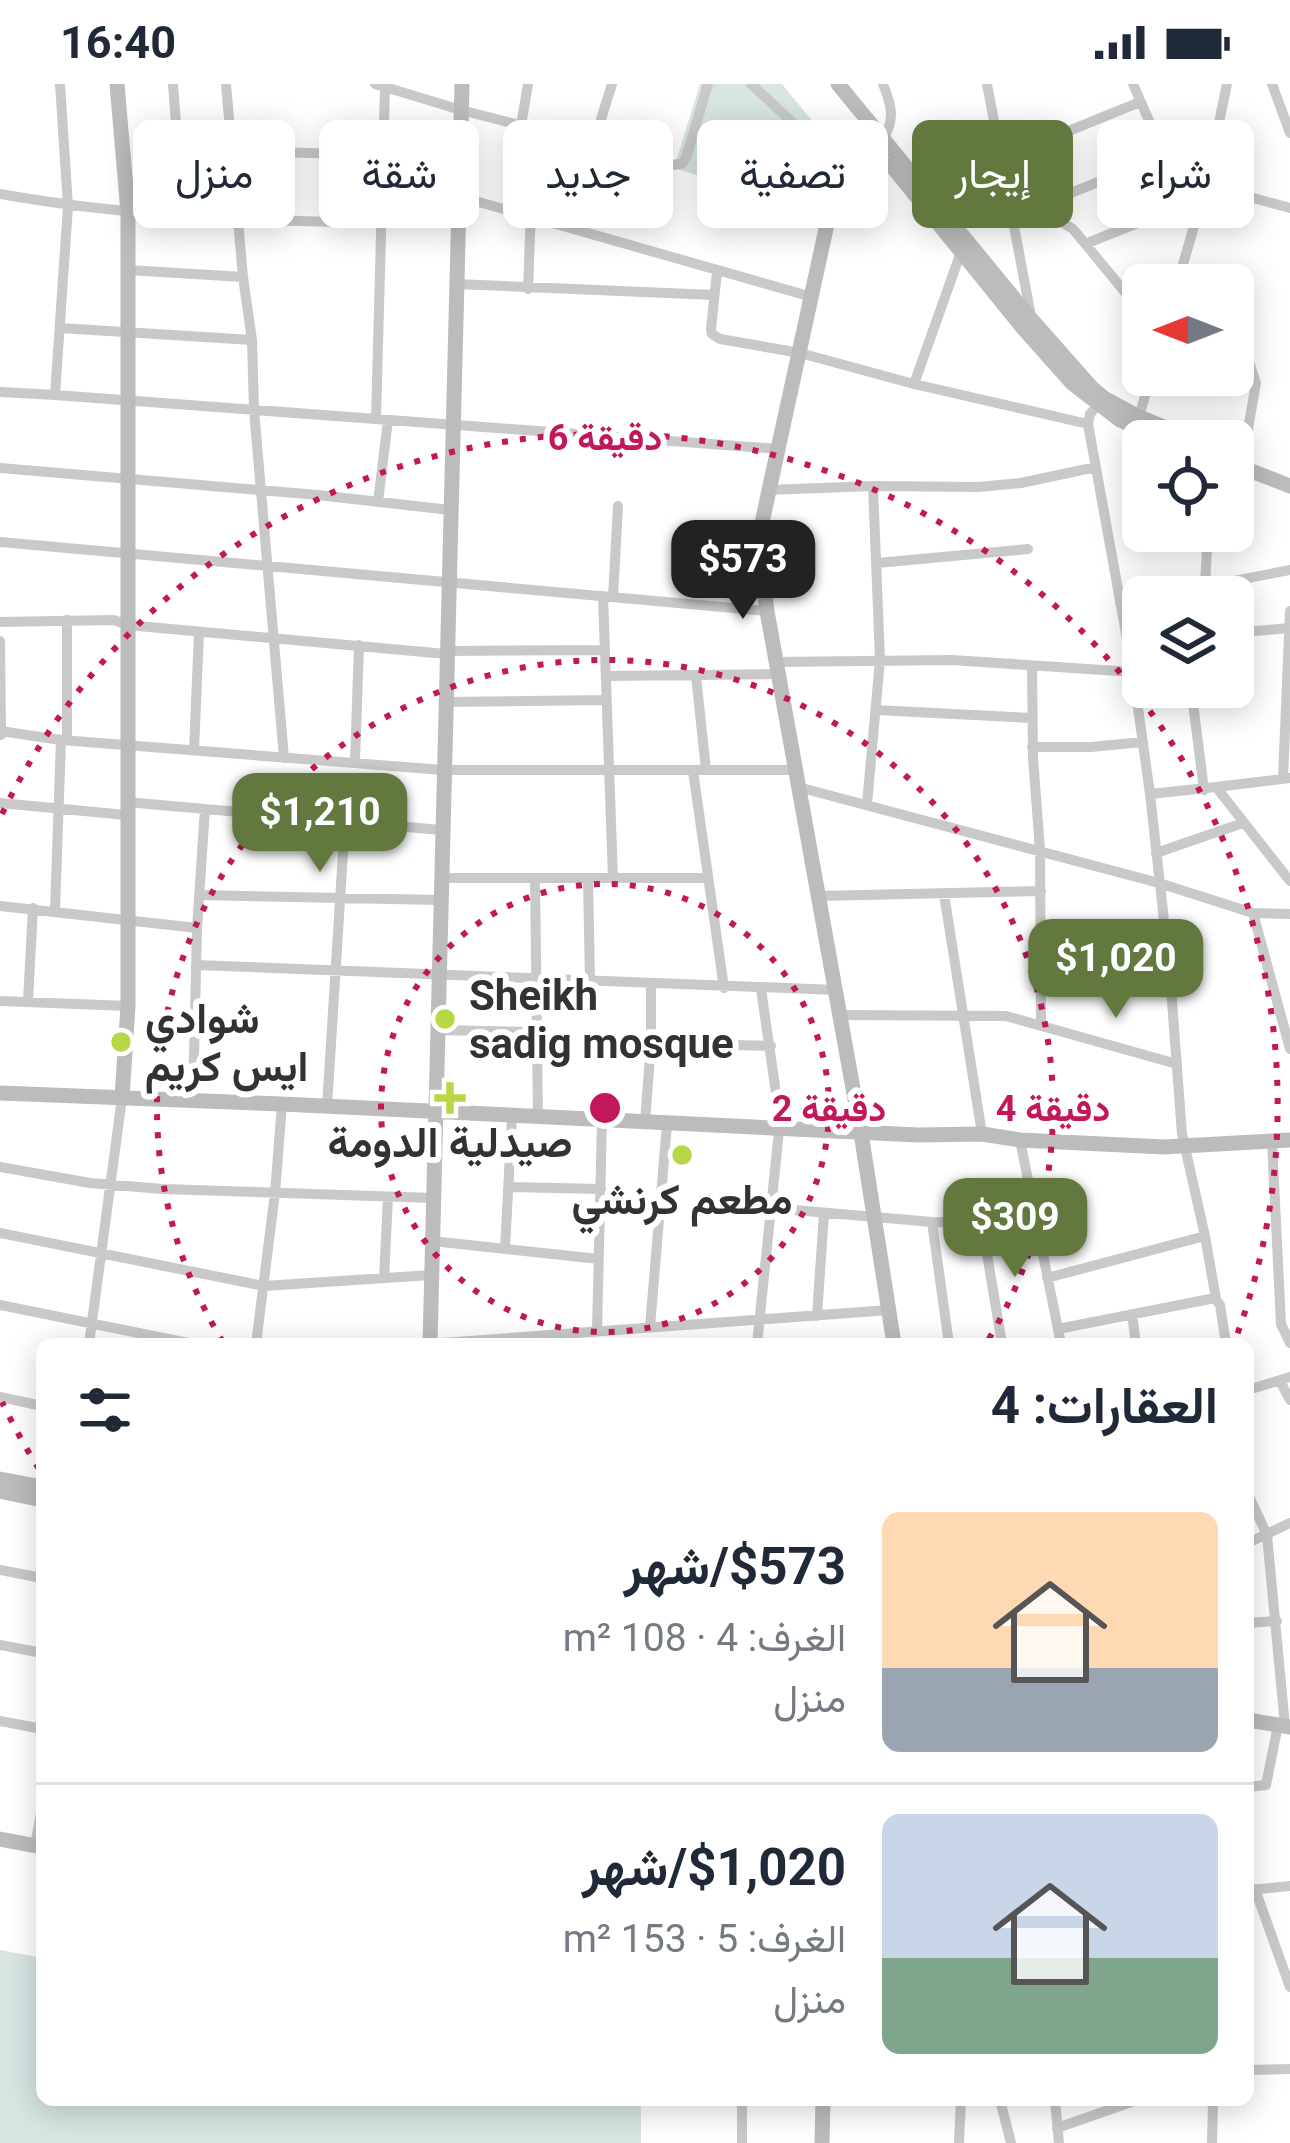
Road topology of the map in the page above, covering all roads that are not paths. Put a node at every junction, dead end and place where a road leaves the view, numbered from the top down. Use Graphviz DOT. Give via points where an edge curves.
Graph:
graph roads {
  1 [pos="60,84"];
  2 [pos="117,84"];
  3 [pos="173,84"];
  4 [pos="226,84"];
  5 [pos="462,84"];
  6 [pos="528,84"];
  7 [pos="612,84"];
  8 [pos="708,84"];
  9 [pos="751,84"];
  10 [pos="824,84"];
  11 [pos="838,84"];
  12 [pos="883,84"];
  13 [pos="987,84"];
  14 [pos="1133,84"];
  15 [pos="1227,84"];
  16 [pos="1272,84"];
  17 [pos="380,86"];
  18 [pos="1140,101"];
  19 [pos="461,110"];
  20 [pos="176,120"];
  21 [pos="229,120"];
  22 [pos="381,120"];
  23 [pos="461,120"];
  24 [pos="528,120"];
  25 [pos="601,120"];
  26 [pos="790,120"];
  27 [pos="853,120"];
  28 [pos="863,120"];
  29 [pos="994,120"];
  30 [pos="1148,120"];
  31 [pos="1220,120"];
  32 [pos="503,121"];
  33 [pos="1073,129"];
  34 [pos="888,130"];
  35 [pos="1290,133"];
  36 [pos="888,152"];
  37 [pos="888,154"];
  38 [pos="673,165"];
  39 [pos="0,194"];
  40 [pos="1254,201"];
  41 [pos="68,206"];
  42 [pos="1290,208"];
  43 [pos="128,212"];
  44 [pos="133,212"];
  45 [pos="239,228"];
  46 [pos="382,228"];
  47 [pos="458,228"];
  48 [pos="530,228"];
  49 [pos="565,228"];
  50 [pos="826,228"];
  51 [pos="1016,228"];
  52 [pos="1071,228"];
  53 [pos="1121,228"];
  54 [pos="1193,228"];
  55 [pos="1085,244"];
  56 [pos="962,252"];
  57 [pos="1183,264"];
  58 [pos="128,270"];
  59 [pos="717,272"];
  60 [pos="243,277"];
  61 [pos="455,284"];
  62 [pos="528,289"];
  63 [pos="1122,289"];
  64 [pos="714,295"];
  65 [pos="812,297"];
  66 [pos="1031,319"];
  67 [pos="60,328"];
  68 [pos="129,333"];
  69 [pos="251,340"];
  70 [pos="800,353"];
  71 [pos="914,384"];
  72 [pos="0,392"];
  73 [pos="55,395"];
  74 [pos="1145,396"];
  75 [pos="129,399"];
  76 [pos="1101,402"];
  77 [pos="254,410"];
  78 [pos="1139,417"];
  79 [pos="382,420"];
  80 [pos="1146,420"];
  81 [pos="1122,422"];
  82 [pos="452,424"];
  83 [pos="1088,424"];
  84 [pos="778,449"];
  85 [pos="1254,464"];
  86 [pos="1096,467"];
  87 [pos="0,468"];
  88 [pos="1254,468"];
  89 [pos="1290,475"];
  90 [pos="128,479"];
  91 [pos="873,486"];
  92 [pos="1290,486"];
  93 [pos="262,490"];
  94 [pos="768,490"];
  95 [pos="379,502"];
  96 [pos="618,506"];
  97 [pos="450,510"];
  98 [pos="0,542"];
  99 [pos="1028,549"];
  100 [pos="128,555"];
  101 [pos="877,563"];
  102 [pos="269,566"];
  103 [pos="1290,570"];
  104 [pos="1254,577"];
  105 [pos="448,581"];
  106 [pos="608,597"];
  107 [pos="1120,603"];
  108 [pos="767,611"];
  109 [pos="1290,611"];
  110 [pos="1122,614"];
  111 [pos="67,620"];
  112 [pos="0,622"];
  113 [pos="127,625"];
  114 [pos="1289,628"];
  115 [pos="1254,631"];
  116 [pos="199,632"];
  117 [pos="274,639"];
  118 [pos="0,641"];
  119 [pos="358,645"];
  120 [pos="605,650"];
  121 [pos="446,653"];
  122 [pos="880,660"];
  123 [pos="1032,665"];
  124 [pos="777,668"];
  125 [pos="1122,671"];
  126 [pos="606,676"];
  127 [pos="696,676"];
  128 [pos="606,700"];
  129 [pos="445,701"];
  130 [pos="1138,708"];
  131 [pos="1195,708"];
  132 [pos="876,710"];
  133 [pos="1032,718"];
  134 [pos="1,734"];
  135 [pos="64,740"];
  136 [pos="1143,742"];
  137 [pos="126,745"];
  138 [pos="1032,747"];
  139 [pos="194,750"];
  140 [pos="284,758"];
  141 [pos="355,762"];
  142 [pos="608,768"];
  143 [pos="443,770"];
  144 [pos="699,770"];
  145 [pos="796,778"];
  146 [pos="1286,778"];
  147 [pos="1210,789"];
  148 [pos="1150,794"];
  149 [pos="0,803"];
  150 [pos="867,804"];
  151 [pos="126,808"];
  152 [pos="59,809"];
  153 [pos="205,809"];
  154 [pos="345,820"];
  155 [pos="1243,823"];
  156 [pos="441,830"];
  157 [pos="1040,850"];
  158 [pos="1156,853"];
  159 [pos="1289,876"];
  160 [pos="440,878"];
  161 [pos="535,878"];
  162 [pos="588,878"];
  163 [pos="707,878"];
  164 [pos="613,879"];
  165 [pos="1159,883"];
  166 [pos="1041,891"];
  167 [pos="944,894"];
  168 [pos="199,895"];
  169 [pos="818,896"];
  170 [pos="340,898"];
  171 [pos="440,900"];
  172 [pos="0,906"];
  173 [pos="33,908"];
  174 [pos="55,910"];
  175 [pos="1253,913"];
  176 [pos="1290,914"];
  177 [pos="128,918"];
  178 [pos="197,928"];
  179 [pos="196,965"];
  180 [pos="1042,969"];
  181 [pos="336,971"];
  182 [pos="439,973"];
  183 [pos="1170,975"];
  184 [pos="537,977"];
  185 [pos="590,980"];
  186 [pos="651,983"];
  187 [pos="724,988"];
  188 [pos="761,989"];
  189 [pos="836,990"];
  190 [pos="0,1001"];
  191 [pos="28,1001"];
  192 [pos="128,1006"];
  193 [pos="840,1015"];
  194 [pos="966,1017"];
  195 [pos="1041,1024"];
  196 [pos="437,1030"];
  197 [pos="537,1032"];
  198 [pos="651,1043"];
  199 [pos="771,1046"];
  200 [pos="1290,1049"];
  201 [pos="1177,1064"];
  202 [pos="0,1093"];
  203 [pos="122,1098"];
  204 [pos="193,1100"];
  205 [pos="282,1104"];
  206 [pos="327,1108"];
  207 [pos="435,1112"];
  208 [pos="512,1117"];
  209 [pos="538,1118"];
  210 [pos="602,1120"];
  211 [pos="645,1122"];
  212 [pos="667,1124"];
  213 [pos="779,1130"];
  214 [pos="861,1133"];
  215 [pos="982,1134"];
  216 [pos="1020,1140"];
  217 [pos="1281,1140"];
  218 [pos="1185,1147"];
  219 [pos="0,1167"];
  220 [pos="112,1185"];
  221 [pos="508,1187"];
  222 [pos="601,1189"];
  223 [pos="275,1193"];
  224 [pos="388,1197"];
  225 [pos="434,1198"];
  226 [pos="771,1208"];
  227 [pos="824,1213"];
  228 [pos="874,1217"];
  229 [pos="932,1222"];
  230 [pos="982,1224"];
  231 [pos="1035,1225"];
  232 [pos="0,1233"];
  233 [pos="1205,1236"];
  234 [pos="432,1241"];
  235 [pos="1284,1241"];
  236 [pos="505,1250"];
  237 [pos="103,1254"];
  238 [pos="599,1259"];
  239 [pos="431,1275"];
  240 [pos="384,1279"];
  241 [pos="1047,1279"];
  242 [pos="264,1286"];
  243 [pos="1216,1299"];
  244 [pos="0,1305"];
  245 [pos="889,1310"];
  246 [pos="1132,1314"];
  247 [pos="817,1316"];
  248 [pos="759,1320"];
  249 [pos="93,1324"];
  250 [pos="650,1327"];
  251 [pos="1058,1328"];
  252 [pos="597,1331"];
  253 [pos="90,1338"];
  254 [pos="163,1338"];
  255 [pos="257,1338"];
  256 [pos="429,1338"];
  257 [pos="578,1338"];
  258 [pos="758,1338"];
  259 [pos="893,1338"];
  260 [pos="948,1338"];
  261 [pos="1001,1338"];
  262 [pos="1060,1338"];
  263 [pos="1135,1338"];
  264 [pos="1225,1338"];
  265 [pos="1290,1343"];
  266 [pos="1285,1379"];
  267 [pos="1254,1388"];
  268 [pos="0,1397"];
  269 [pos="1290,1400"];
  270 [pos="36,1405"];
  271 [pos="0,1479"];
  272 [pos="36,1485"];
  273 [pos="0,1491"];
  274 [pos="36,1499"];
  275 [pos="1254,1507"];
  276 [pos="1289,1525"];
  277 [pos="1267,1535"];
  278 [pos="1254,1540"];
  279 [pos="0,1570"];
  280 [pos="36,1577"];
  281 [pos="1277,1621"];
  282 [pos="1254,1623"];
  283 [pos="0,1645"];
  284 [pos="36,1652"];
  285 [pos="1286,1674"];
  286 [pos="0,1721"];
  287 [pos="1254,1721"];
  288 [pos="1284,1726"];
  289 [pos="36,1728"];
  290 [pos="1254,1786"];
  291 [pos="0,1839"];
  292 [pos="36,1846"];
  293 [pos="1290,1886"];
  294 [pos="1254,1890"];
  295 [pos="1254,1897"];
  296 [pos="1290,1987"];
  297 [pos="1290,2069"];
  298 [pos="1254,2070"];
  299 [pos="742,2106"];
  300 [pos="823,2106"];
  301 [pos="961,2106"];
  302 [pos="1002,2106"];
  303 [pos="1056,2106"];
  304 [pos="1120,2106"];
  305 [pos="1213,2106"];
  306 [pos="1058,2128"];
  307 [pos="742,2143"];
  308 [pos="822,2143"];
  309 [pos="958,2143"];
  310 [pos="1011,2143"];
  311 [pos="1059,2143"];
  312 [pos="1212,2143"];
  1 -- 41 [label="street"];
  2 -- 43 [label="street"];
  3 -- 20 [label="street"];
  4 -- 21 [label="street"];
  5 -- 19 [label="street"];
  6 -- 24 [label="street"];
  7 -- 25 [label="street"];
  8 -- 38 [label="street" via="687,155"];
  9 -- 26 [label="street"];
  10 -- 27 [label="street"];
  11 -- 28 [label="street"];
  12 -- 34 [label="street"];
  13 -- 29 [label="street"];
  14 -- 18 [label="street"];
  15 -- 31 [label="street"];
  16 -- 35 [label="street"];
  17 -- 19 [label="street"];
  17 -- 22 [label="street"];
  18 -- 30 [label="street"];
  18 -- 33 [label="street"];
  19 -- 23 [label="street"];
  19 -- 32 [label="street"];
  36 -- 66 [label="street"];
  37 -- 56 [label="street"];
  39 -- 41 [label="street"];
  40 -- 42 [label="street"];
  41 -- 43 [label="street"];
  41 -- 67 [label="street"];
  43 -- 44 [label="street"];
  43 -- 58 [label="street"];
  45 -- 60 [label="street"];
  46 -- 79 [label="street"];
  47 -- 61 [label="street"];
  48 -- 62 [label="street"];
  49 -- 59 [label="street"];
  50 -- 65 [label="street"];
  51 -- 66 [label="street"];
  52 -- 55 [label="street"];
  53 -- 55 [label="street"];
  54 -- 57 [label="street"];
  55 -- 63 [label="street"];
  56 -- 71 [label="street"];
  56 -- 76 [label="street" via="1056,367"];
  58 -- 60 [label="street"];
  58 -- 68 [label="street"];
  59 -- 64 [label="street"];
  59 -- 65 [label="street"];
  60 -- 69 [label="street"];
  61 -- 62 [label="street"];
  61 -- 82 [label="street"];
  62 -- 64 [label="street"];
  64 -- 70 [label="street" via="715,337"];
  65 -- 70 [label="street"];
  66 -- 76 [label="street"];
  67 -- 68 [label="street"];
  67 -- 73 [label="street"];
  68 -- 69 [label="street"];
  68 -- 75 [label="street"];
  69 -- 77 [label="street"];
  70 -- 71 [label="street"];
  70 -- 84 [label="street"];
  71 -- 83 [label="street"];
  72 -- 73 [label="street"];
  73 -- 75 [label="street"];
  74 -- 78 [label="street"];
  75 -- 77 [label="street"];
  75 -- 90 [label="street"];
  76 -- 78 [label="street"];
  76 -- 81 [label="street"];
  76 -- 83 [label="street"];
  77 -- 79 [label="street"];
  77 -- 93 [label="street"];
  78 -- 80 [label="street"];
  79 -- 82 [label="street"];
  79 -- 95 [label="street"];
  82 -- 84 [label="street"];
  82 -- 97 [label="street"];
  83 -- 86 [label="street"];
  84 -- 94 [label="street"];
  85 -- 89 [label="street"];
  86 -- 91 [label="street" via="1000,485"];
  86 -- 107 [label="street"];
  87 -- 90 [label="street"];
  88 -- 92 [label="street"];
  90 -- 93 [label="street"];
  90 -- 100 [label="street"];
  91 -- 94 [label="street"];
  91 -- 101 [label="street"];
  93 -- 95 [label="street"];
  93 -- 102 [label="street"];
  94 -- 108 [label="street" via="760,556"];
  95 -- 97 [label="street"];
  96 -- 106 [label="street"];
  97 -- 105 [label="street"];
  98 -- 100 [label="street"];
  99 -- 101 [label="street"];
  100 -- 102 [label="street"];
  100 -- 113 [label="street"];
  101 -- 122 [label="street"];
  102 -- 105 [label="street"];
  102 -- 117 [label="street"];
  103 -- 104 [label="street"];
  105 -- 106 [label="street"];
  105 -- 121 [label="street"];
  106 -- 108 [label="street"];
  106 -- 120 [label="street"];
  107 -- 110 [label="street"];
  108 -- 124 [label="street"];
  109 -- 114 [label="street"];
  111 -- 112 [label="street"];
  111 -- 113 [label="street"];
  111 -- 135 [label="street"];
  113 -- 116 [label="street"];
  113 -- 137 [label="street"];
  114 -- 115 [label="street"];
  114 -- 146 [label="street"];
  116 -- 117 [label="street"];
  116 -- 139 [label="street"];
  117 -- 119 [label="street"];
  117 -- 140 [label="street"];
  118 -- 134 [label="street"];
  119 -- 121 [label="street"];
  119 -- 141 [label="street"];
  120 -- 121 [label="street"];
  120 -- 126 [label="street"];
  121 -- 129 [label="street"];
  122 -- 123 [label="street"];
  122 -- 124 [label="street"];
  122 -- 132 [label="street"];
  123 -- 125 [label="street"];
  123 -- 133 [label="street"];
  124 -- 127 [label="street"];
  124 -- 145 [label="street"];
  126 -- 127 [label="street"];
  126 -- 128 [label="street"];
  127 -- 144 [label="street"];
  128 -- 129 [label="street"];
  128 -- 142 [label="street"];
  129 -- 143 [label="street"];
  130 -- 136 [label="street"];
  131 -- 147 [label="street"];
  132 -- 133 [label="street"];
  132 -- 150 [label="street"];
  133 -- 138 [label="street"];
  134 -- 135 [label="street"];
  135 -- 137 [label="street"];
  135 -- 152 [label="street"];
  136 -- 138 [label="street"];
  136 -- 148 [label="street"];
  137 -- 139 [label="street"];
  137 -- 151 [label="street"];
  138 -- 157 [label="street"];
  139 -- 140 [label="street"];
  140 -- 141 [label="street"];
  141 -- 143 [label="street"];
  142 -- 143 [label="street"];
  142 -- 144 [label="street"];
  142 -- 164 [label="street"];
  143 -- 156 [label="street"];
  144 -- 145 [label="street"];
  144 -- 163 [label="street"];
  145 -- 150 [label="street"];
  145 -- 169 [label="street"];
  146 -- 147 [label="street"];
  147 -- 148 [label="street"];
  147 -- 155 [label="street"];
  148 -- 158 [label="street"];
  149 -- 152 [label="street"];
  150 -- 157 [label="street"];
  151 -- 152 [label="street"];
  151 -- 153 [label="street"];
  151 -- 177 [label="street"];
  152 -- 174 [label="street"];
  153 -- 154 [label="street"];
  153 -- 168 [label="street"];
  154 -- 156 [label="street"];
  154 -- 170 [label="street"];
  155 -- 158 [label="street"];
  155 -- 159 [label="street"];
  156 -- 160 [label="street"];
  157 -- 165 [label="street"];
  157 -- 166 [label="street"];
  158 -- 165 [label="street"];
  160 -- 161 [label="street"];
  160 -- 171 [label="street"];
  161 -- 162 [label="street"];
  161 -- 184 [label="street"];
  162 -- 164 [label="street"];
  162 -- 185 [label="street"];
  163 -- 164 [label="street"];
  163 -- 187 [label="street"];
  165 -- 175 [label="street"];
  165 -- 183 [label="street"];
  166 -- 167 [label="street"];
  166 -- 180 [label="street"];
  167 -- 169 [label="street"];
  167 -- 194 [label="street"];
  168 -- 170 [label="street"];
  168 -- 178 [label="street"];
  169 -- 189 [label="street"];
  170 -- 171 [label="street"];
  170 -- 181 [label="street"];
  171 -- 182 [label="street"];
  172 -- 173 [label="street"];
  173 -- 174 [label="street"];
  173 -- 191 [label="street"];
  174 -- 177 [label="street"];
  175 -- 176 [label="street"];
  175 -- 200 [label="street"];
  177 -- 178 [label="street"];
  177 -- 192 [label="street"];
  178 -- 179 [label="street"];
  179 -- 181 [label="street"];
  179 -- 204 [label="street"];
  180 -- 183 [label="street"];
  180 -- 195 [label="street"];
  181 -- 182 [label="street"];
  181 -- 206 [label="street"];
  182 -- 184 [label="street"];
  182 -- 196 [label="street"];
  183 -- 201 [label="street"];
  184 -- 185 [label="street"];
  184 -- 197 [label="street"];
  185 -- 186 [label="street"];
  186 -- 187 [label="street"];
  186 -- 198 [label="street"];
  187 -- 188 [label="street"];
  188 -- 189 [label="street"];
  188 -- 199 [label="street"];
  189 -- 193 [label="street"];
  190 -- 191 [label="street"];
  191 -- 192 [label="street"];
  192 -- 203 [label="street"];
  193 -- 194 [label="street"];
  193 -- 214 [label="street"];
  194 -- 195 [label="street"];
  194 -- 215 [label="street"];
  195 -- 201 [label="street"];
  196 -- 197 [label="street"];
  196 -- 207 [label="street"];
  197 -- 209 [label="street"];
  198 -- 199 [label="street"];
  198 -- 211 [label="street"];
  199 -- 213 [label="street"];
  201 -- 218 [label="street"];
  202 -- 203 [label="street"];
  203 -- 204 [label="street"];
  203 -- 220 [label="street"];
  204 -- 205 [label="street"];
  205 -- 206 [label="street"];
  205 -- 223 [label="street"];
  206 -- 207 [label="street"];
  207 -- 208 [label="street"];
  207 -- 225 [label="street"];
  208 -- 209 [label="street"];
  208 -- 221 [label="street"];
  209 -- 210 [label="street"];
  210 -- 211 [label="street"];
  210 -- 222 [label="street"];
  211 -- 212 [label="street"];
  212 -- 213 [label="street"];
  212 -- 250 [label="street"];
  213 -- 214 [label="street"];
  213 -- 226 [label="street"];
  214 -- 215 [label="street"];
  214 -- 228 [label="street"];
  215 -- 216 [label="street"];
  216 -- 218 [label="street"];
  216 -- 231 [label="street"];
  217 -- 218 [label="street"];
  217 -- 235 [label="street"];
  218 -- 233 [label="street"];
  219 -- 220 [label="street"];
  220 -- 223 [label="street"];
  220 -- 237 [label="street"];
  221 -- 222 [label="street"];
  221 -- 236 [label="street"];
  222 -- 238 [label="street"];
  223 -- 224 [label="street"];
  223 -- 242 [label="street"];
  224 -- 225 [label="street"];
  224 -- 240 [label="street"];
  225 -- 234 [label="street"];
  226 -- 227 [label="street"];
  226 -- 248 [label="street"];
  227 -- 228 [label="street"];
  227 -- 247 [label="street"];
  228 -- 229 [label="street"];
  228 -- 245 [label="street"];
  229 -- 230 [label="street"];
  229 -- 260 [label="street"];
  230 -- 231 [label="street"];
  230 -- 261 [label="street"];
  231 -- 241 [label="street"];
  232 -- 237 [label="street"];
  233 -- 241 [label="street"];
  233 -- 243 [label="street"];
  234 -- 236 [label="street"];
  234 -- 239 [label="street"];
  235 -- 265 [label="street" via="1281,1324"];
  236 -- 238 [label="street"];
  237 -- 242 [label="street"];
  237 -- 249 [label="street"];
  238 -- 252 [label="street"];
  239 -- 240 [label="street"];
  239 -- 256 [label="street"];
  240 -- 242 [label="street"];
  241 -- 251 [label="street"];
  242 -- 255 [label="street"];
  243 -- 246 [label="street"];
  243 -- 264 [label="street"];
  244 -- 249 [label="street"];
  245 -- 247 [label="street"];
  245 -- 259 [label="street"];
  246 -- 251 [label="street"];
  246 -- 263 [label="street"];
  247 -- 248 [label="street"];
  248 -- 250 [label="street"];
  248 -- 258 [label="street"];
  249 -- 253 [label="street"];
  249 -- 254 [label="street"];
  250 -- 252 [label="street"];
  251 -- 262 [label="street"];
  252 -- 257 [label="street"];
  266 -- 267 [label="street"];
  266 -- 269 [label="street"];
  268 -- 270 [label="street"];
  271 -- 272 [label="street"];
  273 -- 274 [label="street"];
  275 -- 277 [label="street"];
  276 -- 277 [label="street"];
  277 -- 278 [label="street"];
  277 -- 281 [label="street"];
  279 -- 280 [label="street"];
  281 -- 282 [label="street"];
  281 -- 285 [label="street"];
  283 -- 284 [label="street"];
  285 -- 288 [label="street"];
  286 -- 289 [label="street"];
  287 -- 288 [label="street"];
  288 -- 290 [label="street" via="1266,1785"];
  291 -- 292 [label="street"];
  293 -- 294 [label="street"];
  295 -- 296 [label="street"];
  297 -- 298 [label="street"];
  299 -- 307 [label="street"];
  300 -- 308 [label="street"];
  301 -- 309 [label="street"];
  302 -- 310 [label="street"];
  303 -- 306 [label="street"];
  304 -- 306 [label="street"];
  305 -- 312 [label="street"];
  306 -- 311 [label="street"];
}
